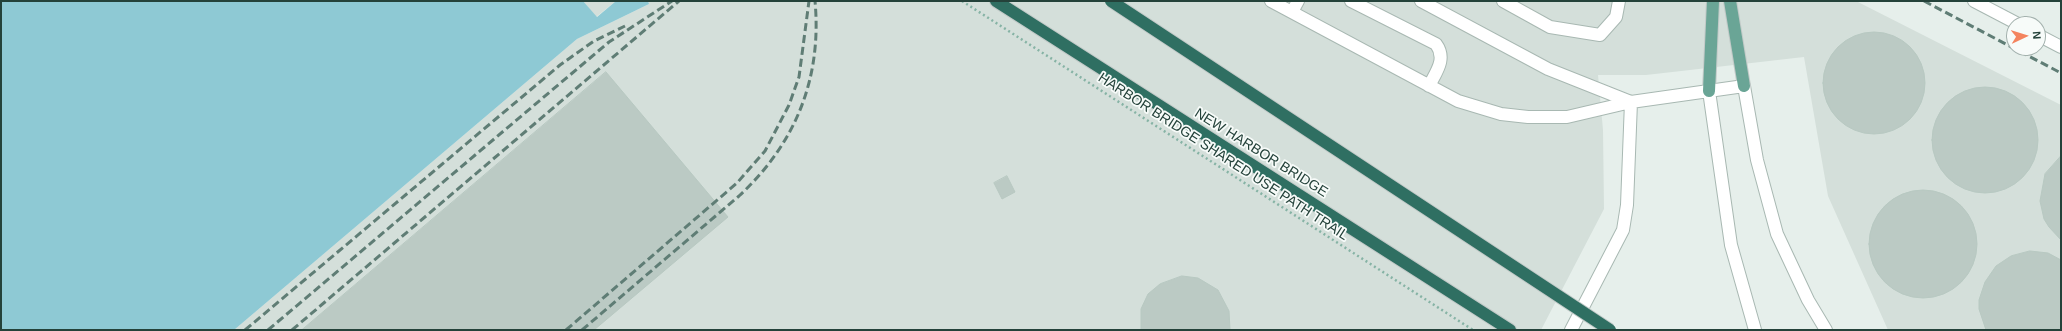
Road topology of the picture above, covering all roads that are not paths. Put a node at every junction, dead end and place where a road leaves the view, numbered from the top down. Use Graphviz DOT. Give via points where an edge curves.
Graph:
graph roads {
  1 [pos="996,1"];
  2 [pos="1111,1"];
  3 [pos="1271,1"];
  4 [pos="1298,1"];
  5 [pos="1351,1"];
  6 [pos="1421,1"];
  7 [pos="1503,1"];
  8 [pos="1619,1"];
  9 [pos="1713,1"];
  10 [pos="1730,1"];
  11 [pos="1974,1"];
  12 [pos="1292,12"];
  13 [pos="2006,18"];
  14 [pos="2046,39"];
  15 [pos="2061,47"];
  16 [pos="1429,86"];
  17 [pos="1744,86"];
  18 [pos="1709,92"];
  19 [pos="1631,102"];
  20 [pos="1510,330"];
  21 [pos="1571,330"];
  22 [pos="1610,330"];
  23 [pos="1755,330"];
  24 [pos="1826,330"];
  1 -- 20 [label="highway, NEW HARBOR BRIDGE"];
  2 -- 22 [label="highway, bridge"];
  3 -- 12 [label="street"];
  4 -- 12 [label="street"];
  5 -- 16 [label="street" via="1436,44 1441,50 1440,64"];
  6 -- 19 [label="street" via="1548,69"];
  7 -- 8 [label="street" via="1550,27 1600,35 1616,16"];
  9 -- 18 [label="main road"];
  10 -- 17 [label="main road"];
  11 -- 13 [label="street"];
  12 -- 16 [label="street"];
  14 -- 15 [label="street"];
  16 -- 19 [label="street" via="1458,101 1486,111 1528,117 1567,117"];
  17 -- 18 [label="street"];
  17 -- 24 [label="street" via="1757,160 1777,234 1808,300"];
  18 -- 19 [label="street"];
  18 -- 23 [label="street" via="1731,245"];
  19 -- 21 [label="street" via="1627,205 1622,230"];
}
